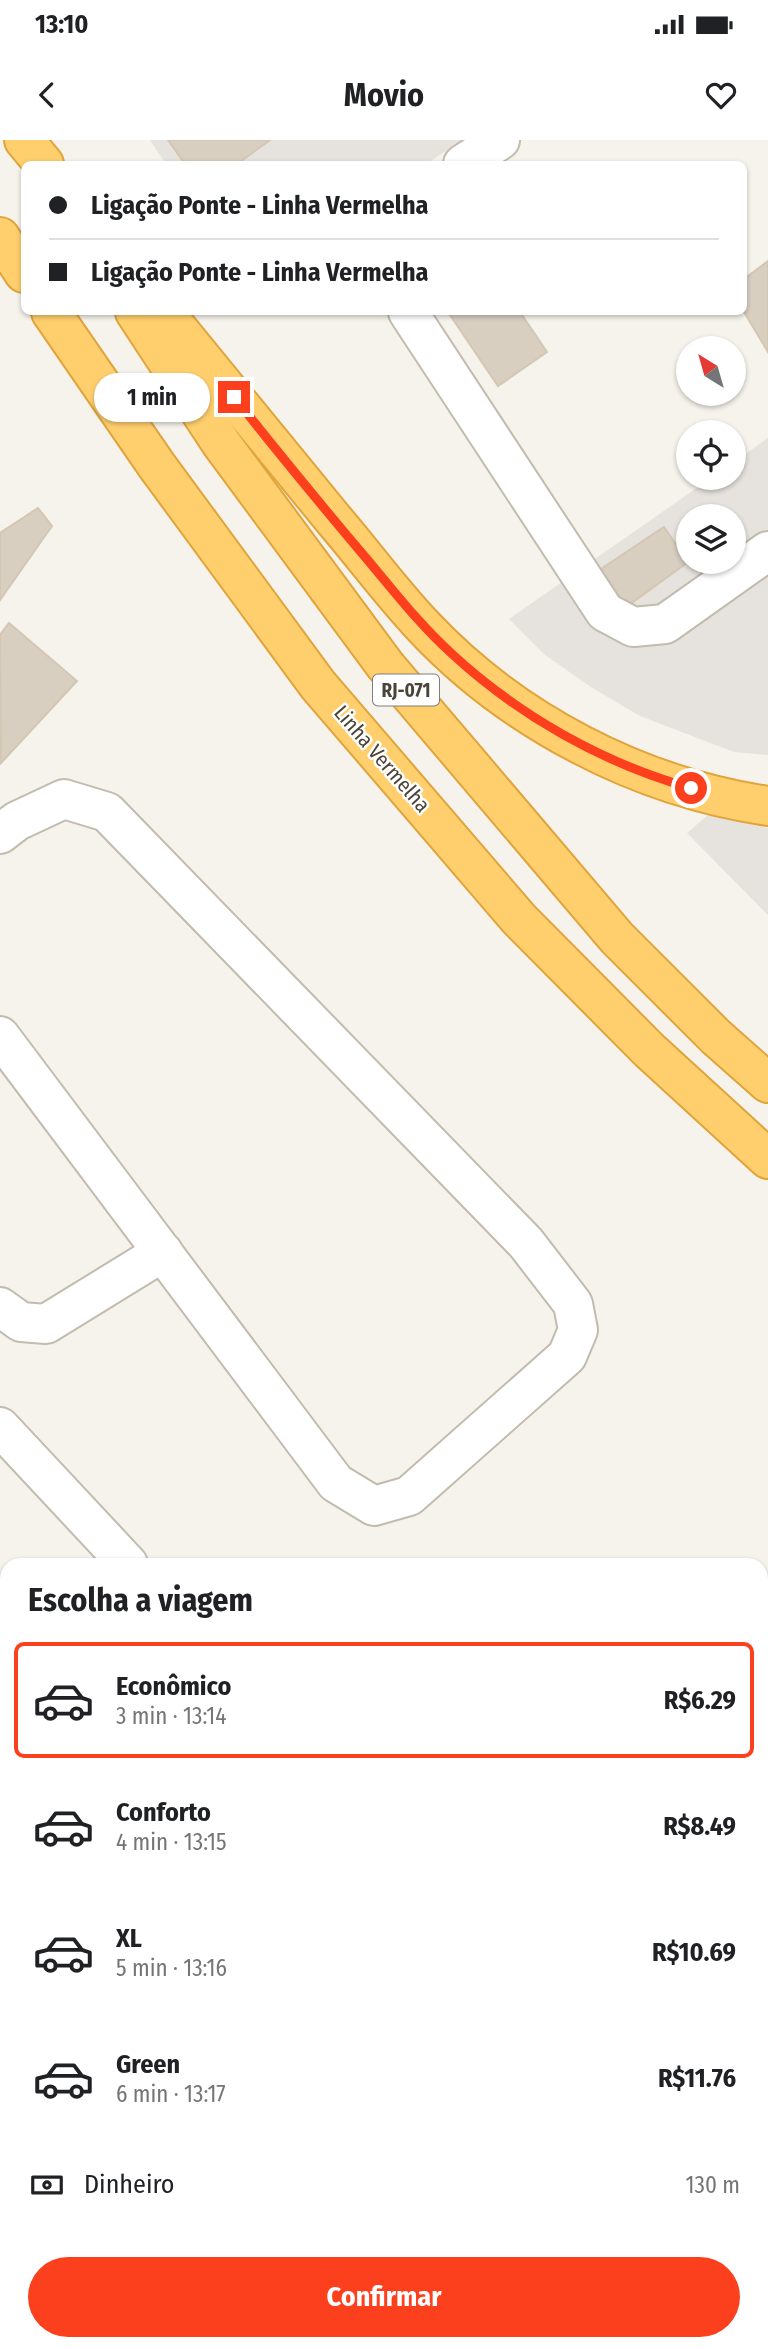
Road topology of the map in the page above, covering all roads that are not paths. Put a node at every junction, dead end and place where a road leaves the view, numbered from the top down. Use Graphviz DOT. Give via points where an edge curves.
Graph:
graph roads {
  1 [pos="23,140"];
  2 [pos="500,140"];
  3 [pos="36,161"];
  4 [pos="41,161"];
  5 [pos="468,161"];
  6 [pos="0,237"];
  7 [pos="21,268"];
  8 [pos="53,315"];
  9 [pos="137,315"];
  10 [pos="166,315"];
  11 [pos="410,315"];
  12 [pos="768,551"];
  13 [pos="768,806"];
  14 [pos="0,834"];
  15 [pos="0,1036"];
  16 [pos="768,1083"];
  17 [pos="768,1159"];
  18 [pos="163,1252"];
  19 [pos="0,1307"];
  20 [pos="0,1427"];
  21 [pos="122,1558"];
  1 -- 3 [label="highway"];
  1 -- 4 [label="highway"];
  2 -- 5 [label="street"];
  6 -- 7 [label="highway"];
  8 -- 17 [label="highway, Linha Vermelha / RJ-071" via="318,685 519,919 649,1051"];
  9 -- 16 [label="highway, RJ-071" via="220,443 385,665 617,938"];
  10 -- 13 [label="highway" via="422,625 468,668 510,701 582,745 640,771"];
  11 -- 12 [label="street" via="604,612 633,627 665,624"];
  14 -- 18 [label="street" via="64,799 107,811 526,1243 573,1304 578,1330 567,1356 409,1496 374,1506 336,1483"];
  15 -- 18 [label="street"];
  18 -- 19 [label="street" via="46,1324 21,1322"];
  20 -- 21 [label="street"];
}
